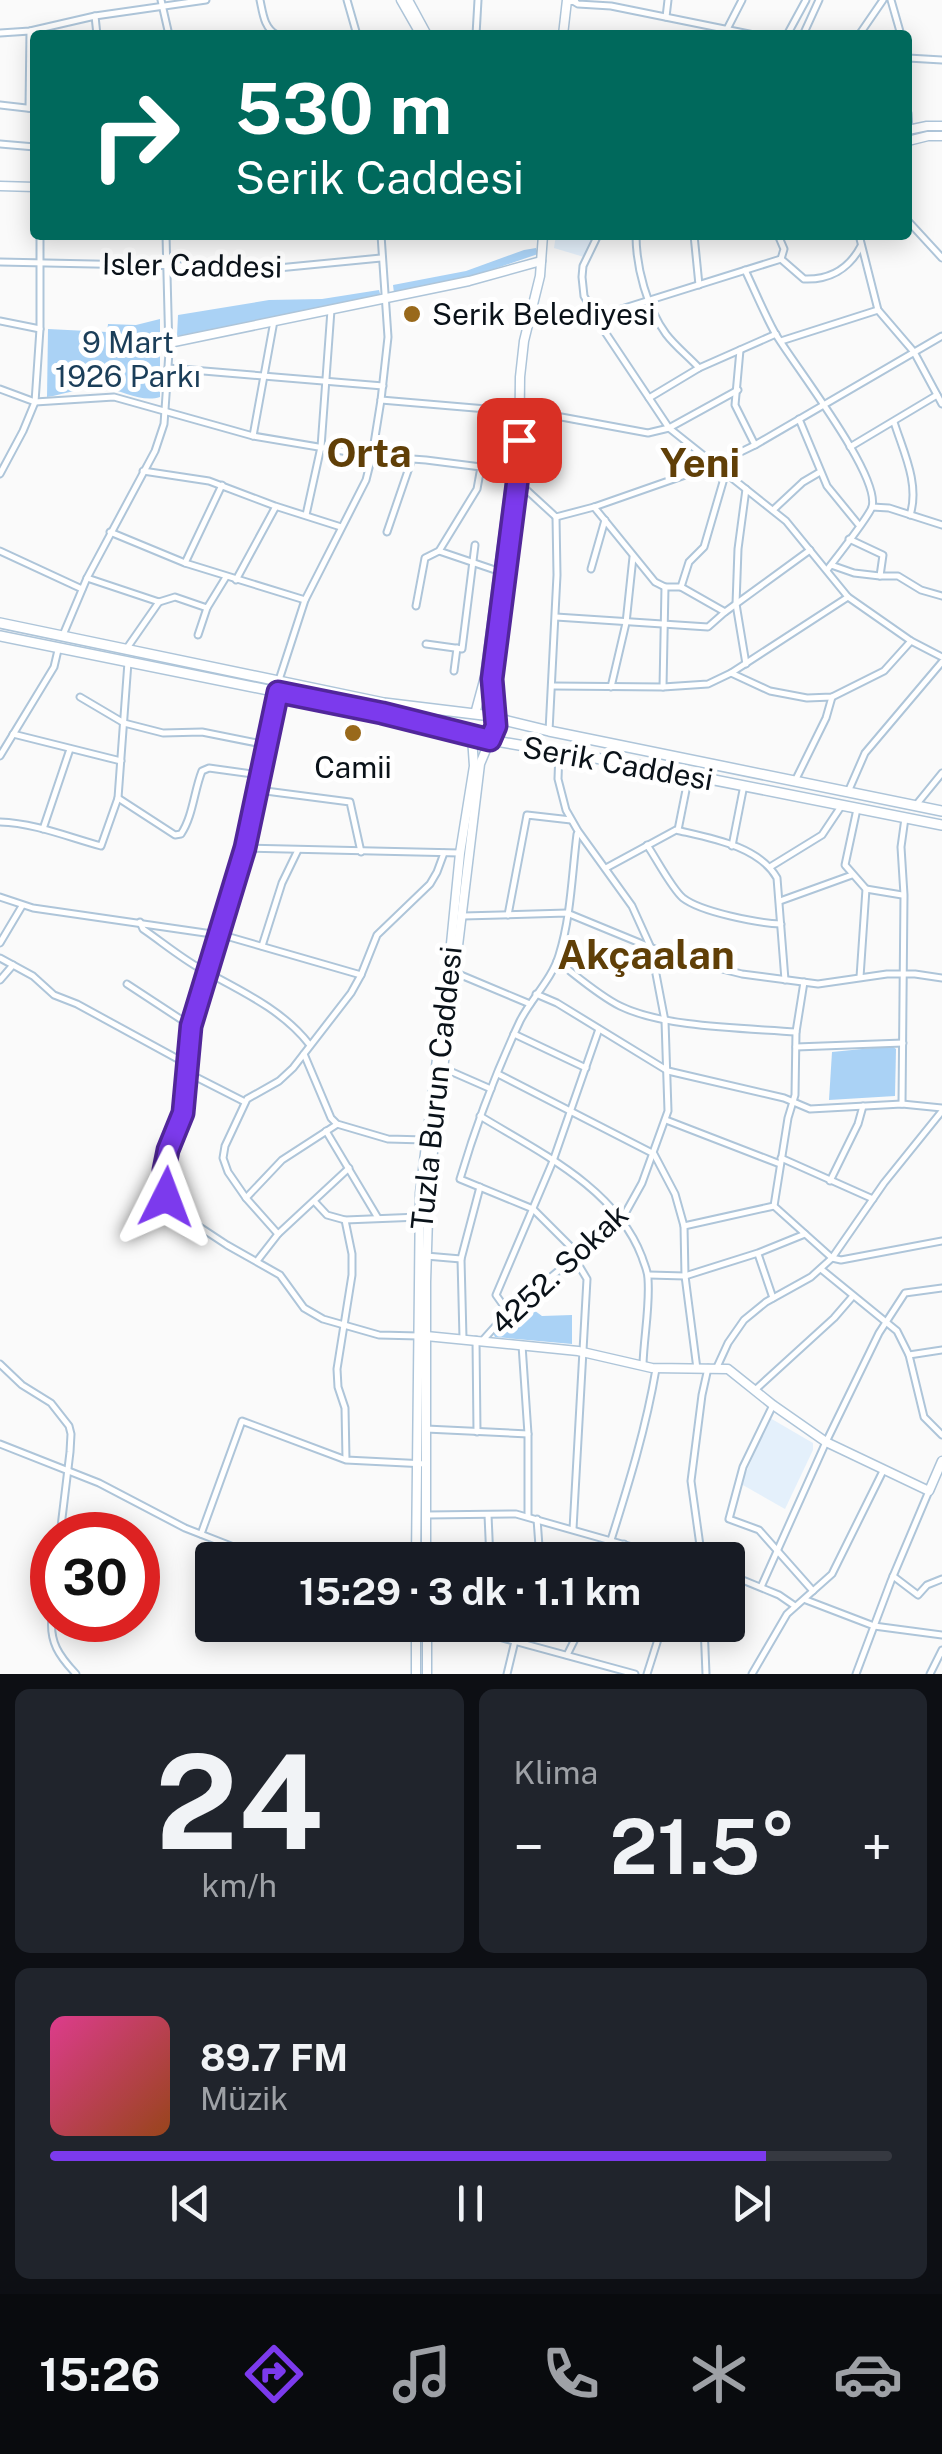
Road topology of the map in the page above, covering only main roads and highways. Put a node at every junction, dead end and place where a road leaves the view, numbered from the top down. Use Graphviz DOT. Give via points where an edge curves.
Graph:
graph roads {
  1 [pos="403,0"];
  2 [pos="570,2"];
  3 [pos="421,30"];
  4 [pos="564,30"];
  5 [pos="942,126"];
  6 [pos="912,129"];
  7 [pos="942,136"];
  8 [pos="912,139"];
  9 [pos="0,186"];
  10 [pos="30,188"];
  11 [pos="542,240"];
  12 [pos="541,261"];
  13 [pos="169,342"];
  14 [pos="514,480"];
  15 [pos="0,623"];
  16 [pos="0,636"];
  17 [pos="475,714"];
  18 [pos="495,718"];
  19 [pos="472,737"];
  20 [pos="490,740"];
  21 [pos="942,811"];
  22 [pos="942,825"];
  23 [pos="430,1141"];
  24 [pos="424,1218"];
  25 [pos="422,1336"];
  26 [pos="942,1461"];
  27 [pos="938,1482"];
  28 [pos="416,1542"];
  29 [pos="426,1542"];
  30 [pos="416,1642"];
  31 [pos="426,1642"];
  32 [pos="416,1674"];
  33 [pos="427,1674"];
  1 -- 3 [label="main road"];
  2 -- 4 [label="main road"];
  5 -- 6 [label="main road"];
  7 -- 8 [label="main road"];
  9 -- 10 [label="main road"];
  11 -- 12 [label="main road"];
  12 -- 13 [label="main road"];
  12 -- 14 [label="main road" via="524,341"];
  14 -- 17 [label="main road"];
  14 -- 18 [label="main road" via="492,679"];
  15 -- 17 [label="highway, Serik Caddesi" via="384,702"];
  16 -- 19 [label="highway, Serik Caddesi"];
  17 -- 18 [label="highway, Serik Caddesi"];
  17 -- 19 [label="highway"];
  18 -- 20 [label="highway"];
  18 -- 21 [label="highway, Serik Caddesi"];
  19 -- 20 [label="highway, Serik Caddesi"];
  19 -- 23 [label="main road, Tuzla Burun Caddesi"];
  20 -- 22 [label="highway, Serik Caddesi"];
  20 -- 23 [label="main road, Tuzla Burun Caddesi" via="480,764"];
  23 -- 24 [label="main road, Tuzla Burun Caddesi"];
  24 -- 25 [label="main road, Tuzla Burun Caddesi"];
  24 -- 25 [label="main road, Tuzla Burun Caddesi"];
  25 -- 27 [label="main road" via="582,1352 642,1367 734,1371 826,1442 929,1491"];
  25 -- 28 [label="main road, Tuzla Burun Caddesi"];
  25 -- 29 [label="main road, Tuzla Burun Caddesi"];
  26 -- 27 [label="main road"];
  30 -- 32 [label="main road"];
  31 -- 33 [label="main road"];
}
